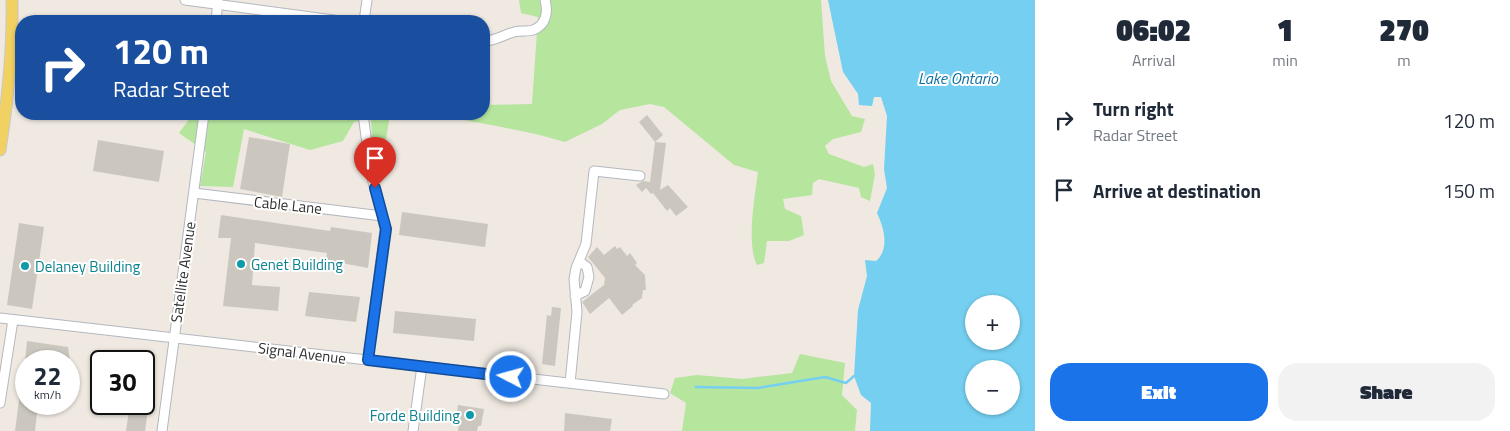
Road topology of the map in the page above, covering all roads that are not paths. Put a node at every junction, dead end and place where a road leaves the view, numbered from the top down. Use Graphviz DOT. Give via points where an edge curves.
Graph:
graph roads {
  1 [pos="12,0"];
  2 [pos="185,0"];
  3 [pos="367,0"];
  4 [pos="545,0"];
  5 [pos="218,3"];
  6 [pos="300,15"];
  7 [pos="365,15"];
  8 [pos="490,39"];
  9 [pos="203,120"];
  10 [pos="364,120"];
  11 [pos="0,150"];
  12 [pos="640,176"];
  13 [pos="194,193"];
  14 [pos="382,216"];
  15 [pos="579,261"];
  16 [pos="575,296"];
  17 [pos="0,318"];
  18 [pos="13,320"];
  19 [pos="174,338"];
  20 [pos="368,360"];
  21 [pos="422,366"];
  22 [pos="570,383"];
  23 [pos="664,394"];
  24 [pos="0,403"];
  25 [pos="162,431"];
  26 [pos="413,431"];
  1 -- 11 [label="main road" via="13,45"];
  2 -- 5 [label="street"];
  3 -- 7 [label="street"];
  4 -- 8 [label="street" via="548,13 534,30"];
  5 -- 6 [label="street"];
  9 -- 13 [label="street, Satellite Avenue"];
  10 -- 14 [label="street" via="371,174"];
  12 -- 15 [label="street" via="594,171 586,244"];
  13 -- 14 [label="street, Cable Lane"];
  13 -- 19 [label="street, Satellite Avenue"];
  14 -- 20 [label="street" via="386,229"];
  15 -- 16 [label="street" via="574,279"];
  15 -- 16 [label="street" via="587,266 589,277 585,291"];
  16 -- 22 [label="street" via="577,312"];
  17 -- 18 [label="street, Signal Avenue"];
  18 -- 19 [label="street, Signal Avenue"];
  18 -- 24 [label="street"];
  19 -- 20 [label="street, Signal Avenue"];
  19 -- 25 [label="street, Satellite Avenue"];
  20 -- 21 [label="street, Signal Avenue"];
  21 -- 22 [label="street, Signal Avenue"];
  21 -- 26 [label="street"];
  22 -- 23 [label="street, Signal Avenue"];
}
